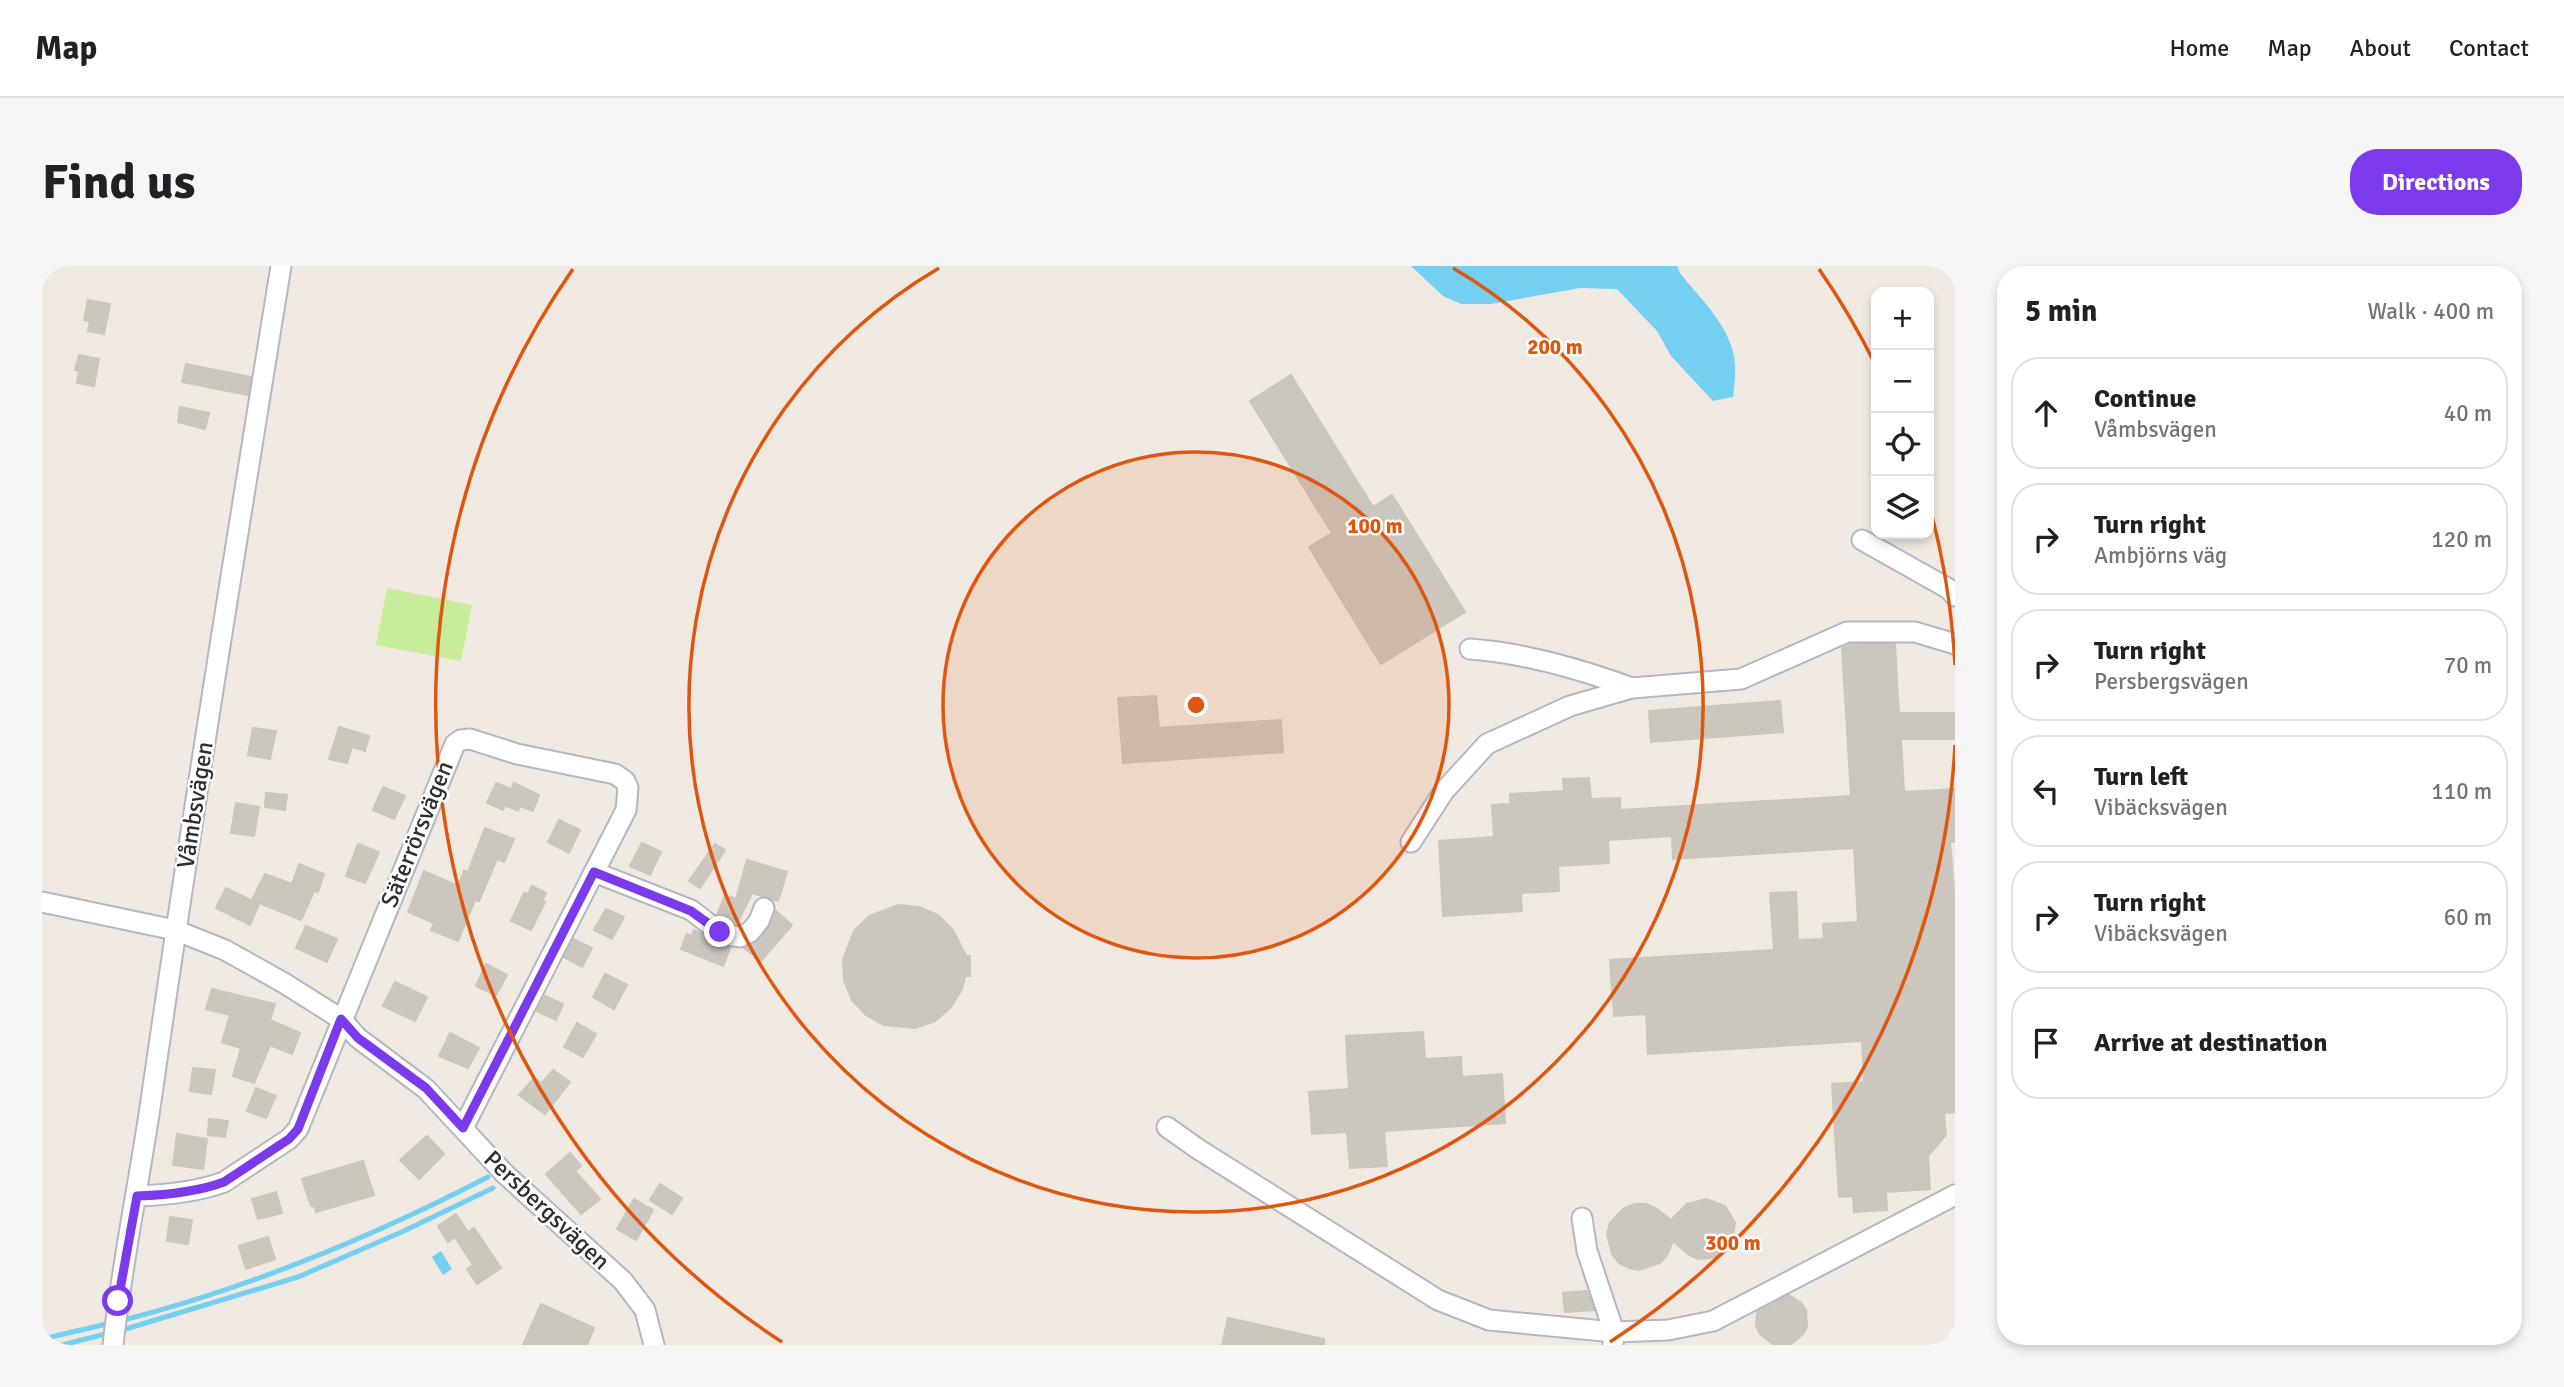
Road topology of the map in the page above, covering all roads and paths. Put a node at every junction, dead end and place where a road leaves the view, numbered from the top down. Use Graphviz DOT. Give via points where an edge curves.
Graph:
graph roads {
  1 [pos="281,266"];
  2 [pos="1862,540"];
  3 [pos="1955,596"];
  4 [pos="1955,644"];
  5 [pos="1470,649"];
  6 [pos="1632,688"];
  7 [pos="1411,842"];
  8 [pos="594,872"];
  9 [pos="42,902"];
  10 [pos="764,908"];
  11 [pos="175,930"];
  12 [pos="341,1019"];
  13 [pos="1167,1127"];
  14 [pos="463,1128"];
  15 [pos="1955,1195"];
  16 [pos="137,1196"];
  17 [pos="1582,1218"];
  18 [pos="1613,1338"];
  19 [pos="113,1345"];
  20 [pos="654,1345"];
  1 -- 11 [label="street, Våmbsvägen"];
  2 -- 3 [label="street"];
  4 -- 6 [label="street" via="1915,632 1847,632 1741,679"];
  5 -- 6 [label="street" via="1579,668"];
  6 -- 7 [label="street" via="1570,706 1487,744 1444,791"];
  8 -- 10 [label="street" via="691,911 733,936 750,932"];
  8 -- 12 [label="street, Säterrörsvägen" via="626,810 625,781 615,774 461,740 455,744"];
  8 -- 14 [label="street"];
  9 -- 11 [label="street, Persbergsvägen"];
  11 -- 12 [label="street, Persbergsvägen" via="225,950"];
  11 -- 16 [label="street, Våmbsvägen"];
  12 -- 14 [label="street, Persbergsvägen" via="358,1038 426,1088"];
  12 -- 16 [label="street, Säterrörsvägen" via="298,1129 289,1139 224,1182"];
  13 -- 18 [label="street" via="1438,1300 1489,1320"];
  14 -- 20 [label="street, Persbergsvägen" via="514,1183 623,1281 645,1310"];
  15 -- 18 [label="street" via="1713,1321"];
  16 -- 19 [label="street, Våmbsvägen"];
  17 -- 18 [label="street"];
}
